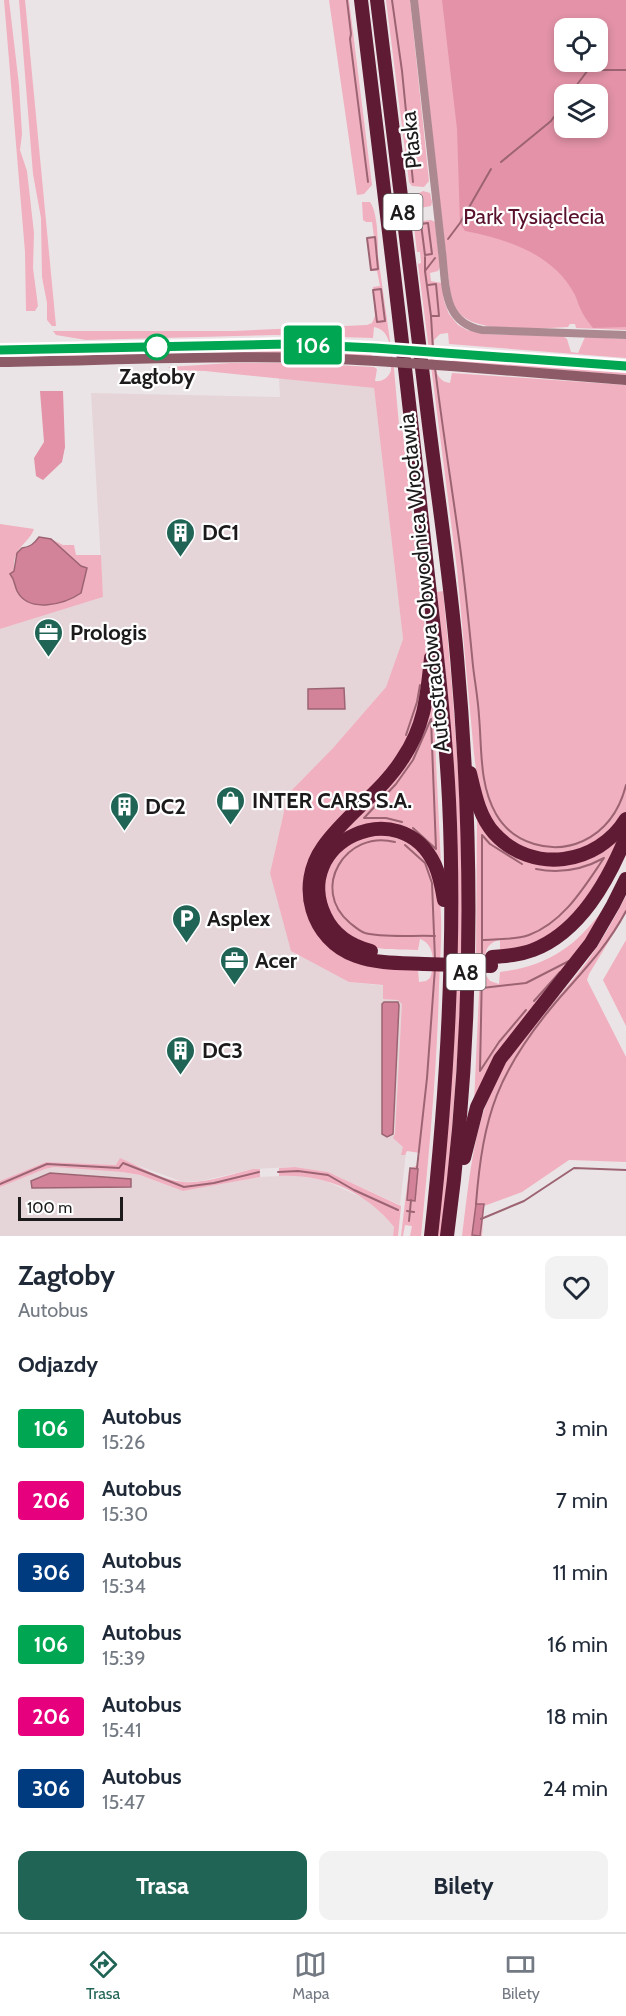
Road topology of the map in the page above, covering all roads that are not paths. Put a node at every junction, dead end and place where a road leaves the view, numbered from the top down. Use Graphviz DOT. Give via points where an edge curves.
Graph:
graph roads {
  1 [pos="361,0"];
  2 [pos="377,0"];
  3 [pos="414,0"];
  4 [pos="626,335"];
  5 [pos="0,350"];
  6 [pos="0,362"];
  7 [pos="626,366"];
  8 [pos="626,380"];
  9 [pos="434,620"];
  10 [pos="464,758"];
  11 [pos="626,819"];
  12 [pos="626,837"];
  13 [pos="626,858"];
  14 [pos="626,879"];
  15 [pos="450,932"];
  16 [pos="425,960"];
  17 [pos="492,962"];
  18 [pos="454,1185"];
  19 [pos="431,1236"];
  20 [pos="447,1236"];
  1 -- 9 [label="highway, Autostradowa Obwodnica Wrocławia / A8"];
  2 -- 10 [label="highway, Autostradowa Obwodnica Wrocławia / A8" via="441,507"];
  3 -- 4 [label="street, Płaska" via="439,231 452,311 467,326 482,330"];
  5 -- 7 [label="main road, bridge" via="272,344"];
  6 -- 8 [label="main road, bridge" via="303,357"];
  9 -- 15 [label="highway, Autostradowa Obwodnica Wrocławia / A8" via="449,802"];
  9 -- 16 [label="highway" via="428,695 417,734 403,760 322,849 313,866 309,888 317,922 341,948 369,960"];
  10 -- 11 [label="highway" via="488,824 509,846 525,854 553,860 579,857 606,843"];
  10 -- 18 [label="highway, Autostradowa Obwodnica Wrocławia / A8" via="465,1035"];
  12 -- 17 [label="highway" via="597,892 570,927 533,950"];
  13 -- 17 [label="highway" via="596,909 567,940 536,958 515,964"];
  14 -- 18 [label="highway" via="591,943 509,1045 493,1071 475,1113"];
  15 -- 16 [label="highway" via="437,870 416,841 399,832 373,829 352,835 337,846 319,881 320,904 330,925 347,941 362,948"];
  15 -- 19 [label="highway, Autostradowa Obwodnica Wrocławia / A8" via="444,1096"];
  16 -- 17 [label="highway"];
  18 -- 20 [label="highway, Autostradowa Obwodnica Wrocławia / A8"];
}
